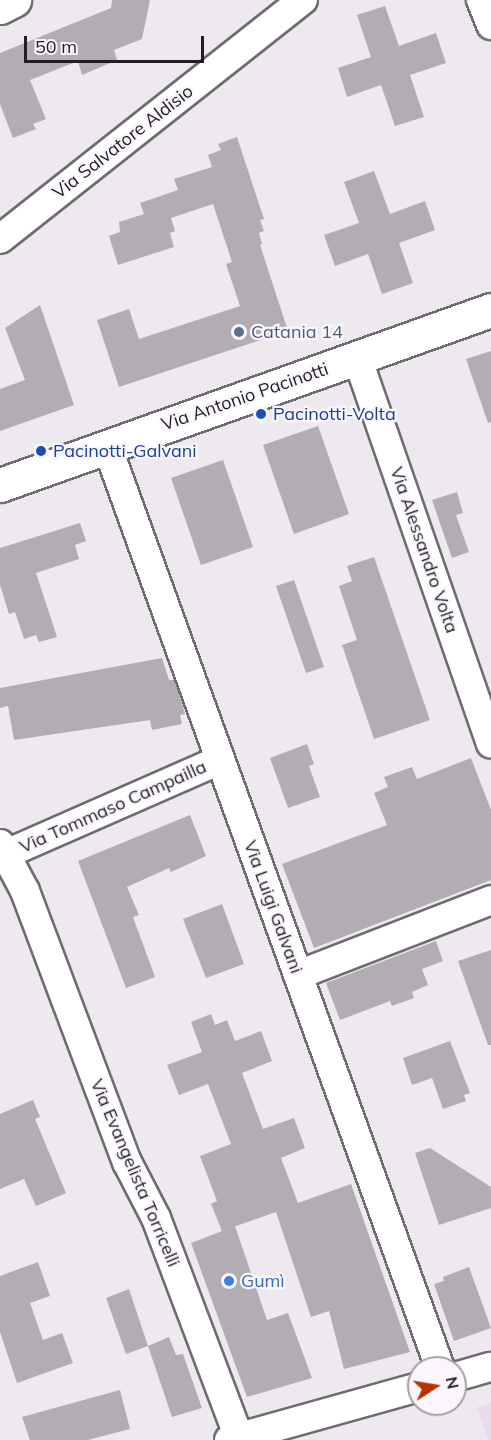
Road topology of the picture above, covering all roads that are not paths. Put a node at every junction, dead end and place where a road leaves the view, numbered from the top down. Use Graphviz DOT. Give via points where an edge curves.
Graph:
graph roads {
  1 [pos="14,0"];
  2 [pos="303,0"];
  3 [pos="481,0"];
  4 [pos="0,6"];
  5 [pos="491,25"];
  6 [pos="0,238"];
  7 [pos="491,310"];
  8 [pos="357,357"];
  9 [pos="107,446"];
  10 [pos="0,485"];
  11 [pos="491,743"];
  12 [pos="220,760"];
  13 [pos="3,849"];
  14 [pos="491,900"];
  15 [pos="298,975"];
  16 [pos="436,1356"];
  17 [pos="491,1367"];
  18 [pos="467,1374"];
  19 [pos="407,1390"];
  20 [pos="236,1439"];
  1 -- 4 [label="main road"];
  2 -- 6 [label="street, Via Salvatore Aldisio"];
  3 -- 5 [label="street"];
  7 -- 8 [label="main road, Via Antonio Pacinotti"];
  8 -- 9 [label="main road, Via Antonio Pacinotti"];
  8 -- 11 [label="street, Via Alessandro Volta"];
  9 -- 10 [label="main road, Via Antonio Pacinotti"];
  9 -- 12 [label="street, Via Luigi Galvani"];
  12 -- 13 [label="street, Via Tommaso Campailla"];
  12 -- 15 [label="street, Via Luigi Galvani"];
  13 -- 20 [label="street, Via Evangelista Torricelli" via="25,891 126,1162 156,1218"];
  14 -- 15 [label="street"];
  15 -- 16 [label="street, Via Luigi Galvani"];
  17 -- 18 [label="street"];
  19 -- 20 [label="street"];
}
